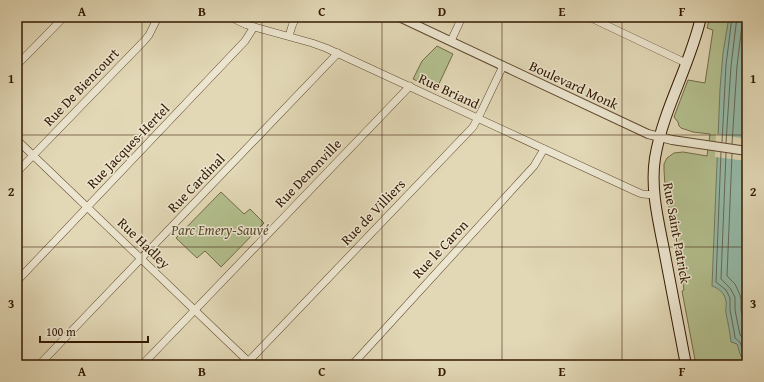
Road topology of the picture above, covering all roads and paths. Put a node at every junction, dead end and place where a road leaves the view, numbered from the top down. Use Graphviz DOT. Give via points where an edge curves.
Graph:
graph roads {
  1 [pos="64,17"];
  2 [pos="158,17"];
  3 [pos="230,17"];
  4 [pos="296,17"];
  5 [pos="399,17"];
  6 [pos="462,17"];
  7 [pos="589,17"];
  8 [pos="701,17"];
  9 [pos="254,26"];
  10 [pos="290,36"];
  11 [pos="451,42"];
  12 [pos="338,53"];
  13 [pos="686,63"];
  14 [pos="17,65"];
  15 [pos="503,66"];
  16 [pos="410,86"];
  17 [pos="478,118"];
  18 [pos="660,137"];
  19 [pos="17,140"];
  20 [pos="544,149"];
  21 [pos="747,151"];
  22 [pos="33,155"];
  23 [pos="17,172"];
  24 [pos="655,195"];
  25 [pos="87,207"];
  26 [pos="141,259"];
  27 [pos="17,281"];
  28 [pos="195,310"];
  29 [pos="248,364"];
  30 [pos="39,365"];
  31 [pos="142,365"];
  32 [pos="352,365"];
  33 [pos="686,365"];
  1 -- 14 [label="street"];
  2 -- 22 [label="street, Rue De Biencourt" via="144,41"];
  3 -- 9 [label="street, Rue Briand"];
  4 -- 10 [label="street"];
  5 -- 11 [label="street, Boulevard Monk"];
  6 -- 11 [label="street"];
  7 -- 13 [label="street"];
  8 -- 13 [label="main road, Rue Saint-Patrick"];
  9 -- 10 [label="street, Rue Briand"];
  9 -- 25 [label="street, Rue Jacques-Hertel" via="245,41"];
  10 -- 12 [label="street, Rue Briand"];
  11 -- 15 [label="street, Boulevard Monk"];
  12 -- 16 [label="street, Rue Briand"];
  12 -- 26 [label="street, Rue Cardinal"];
  13 -- 18 [label="main road, Rue Saint-Patrick"];
  15 -- 17 [label="street, Rue de Villiers"];
  15 -- 18 [label="street, Boulevard Monk"];
  16 -- 17 [label="street, Rue Briand"];
  16 -- 28 [label="street, Rue Denonville"];
  17 -- 20 [label="street, Rue Briand"];
  17 -- 29 [label="street, Rue de Villiers" via="473,127"];
  18 -- 21 [label="street, Boulevard Monk"];
  18 -- 24 [label="main road, Rue Saint-Patrick" via="653,178"];
  19 -- 22 [label="street, Rue Hadley"];
  20 -- 24 [label="street, Rue Briand" via="642,194"];
  20 -- 32 [label="street, Rue le Caron" via="534,166"];
  22 -- 23 [label="street, Rue De Biencourt"];
  22 -- 25 [label="street, Rue Hadley"];
  24 -- 33 [label="main road, Rue Saint-Patrick"];
  25 -- 26 [label="street, Rue Hadley"];
  25 -- 27 [label="street, Rue Jacques-Hertel"];
  26 -- 28 [label="street, Rue Hadley"];
  26 -- 30 [label="street, Rue Cardinal"];
  28 -- 29 [label="street, Rue Hadley"];
  28 -- 31 [label="street, Rue Denonville"];
}
